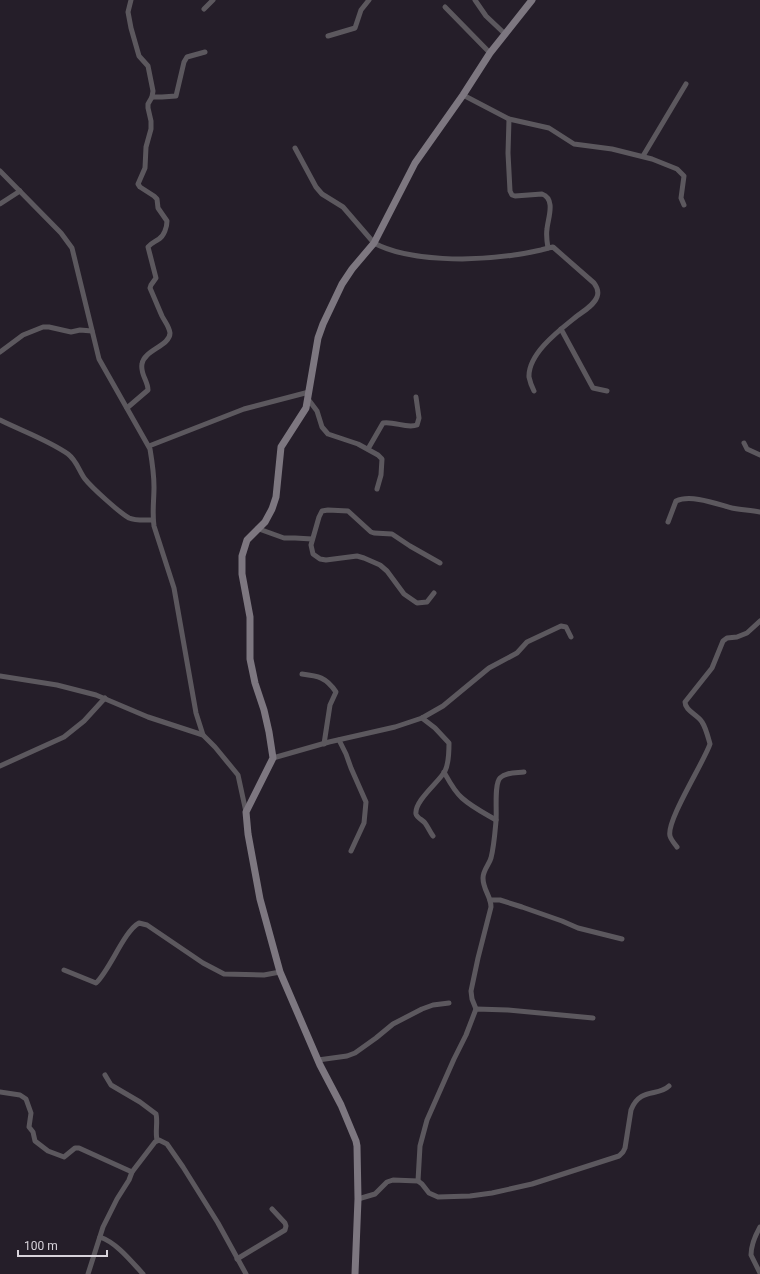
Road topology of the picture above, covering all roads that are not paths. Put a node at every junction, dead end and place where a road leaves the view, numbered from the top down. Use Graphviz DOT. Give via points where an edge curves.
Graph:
graph roads {
  1 [pos="131,0"];
  2 [pos="213,0"];
  3 [pos="369,0"];
  4 [pos="475,0"];
  5 [pos="532,0"];
  6 [pos="445,7"];
  7 [pos="204,9"];
  8 [pos="505,34"];
  9 [pos="328,36"];
  10 [pos="487,50"];
  11 [pos="204,52"];
  12 [pos="686,84"];
  13 [pos="463,95"];
  14 [pos="152,97"];
  15 [pos="509,120"];
  16 [pos="295,148"];
  17 [pos="642,156"];
  18 [pos="0,171"];
  19 [pos="20,191"];
  20 [pos="0,204"];
  21 [pos="684,205"];
  22 [pos="374,243"];
  23 [pos="548,248"];
  24 [pos="561,329"];
  25 [pos="92,331"];
  26 [pos="0,352"];
  27 [pos="534,391"];
  28 [pos="608,391"];
  29 [pos="309,395"];
  30 [pos="416,397"];
  31 [pos="127,408"];
  32 [pos="0,420"];
  33 [pos="744,443"];
  34 [pos="149,446"];
  35 [pos="368,449"];
  36 [pos="760,455"];
  37 [pos="377,489"];
  38 [pos="760,512"];
  39 [pos="153,520"];
  40 [pos="668,522"];
  41 [pos="259,529"];
  42 [pos="312,539"];
  43 [pos="440,563"];
  44 [pos="434,593"];
  45 [pos="760,620"];
  46 [pos="571,636"];
  47 [pos="302,674"];
  48 [pos="0,676"];
  49 [pos="105,698"];
  50 [pos="422,718"];
  51 [pos="202,735"];
  52 [pos="339,740"];
  53 [pos="324,744"];
  54 [pos="273,758"];
  55 [pos="0,766"];
  56 [pos="444,772"];
  57 [pos="524,772"];
  58 [pos="246,812"];
  59 [pos="496,820"];
  60 [pos="433,836"];
  61 [pos="677,847"];
  62 [pos="351,851"];
  63 [pos="490,900"];
  64 [pos="622,939"];
  65 [pos="64,970"];
  66 [pos="280,972"];
  67 [pos="449,1003"];
  68 [pos="476,1009"];
  69 [pos="593,1018"];
  70 [pos="318,1060"];
  71 [pos="105,1075"];
  72 [pos="669,1086"];
  73 [pos="0,1092"];
  74 [pos="157,1140"];
  75 [pos="132,1172"];
  76 [pos="418,1181"];
  77 [pos="358,1199"];
  78 [pos="272,1209"];
  79 [pos="760,1227"];
  80 [pos="100,1237"];
  81 [pos="237,1259"];
  82 [pos="760,1273"];
  83 [pos="88,1274"];
  84 [pos="143,1274"];
  85 [pos="246,1274"];
  86 [pos="355,1274"];
  1 -- 14 [label="street" via="128,12 131,28 139,56 148,66"];
  2 -- 7 [label="street"];
  3 -- 9 [label="street" via="361,10 355,28"];
  4 -- 8 [label="street" via="486,16"];
  5 -- 8 [label="street"];
  6 -- 10 [label="street"];
  8 -- 10 [label="street"];
  10 -- 13 [label="street"];
  11 -- 14 [label="street" via="187,57 176,96"];
  12 -- 17 [label="street"];
  13 -- 15 [label="street"];
  13 -- 22 [label="street" via="415,163"];
  14 -- 31 [label="street" via="148,104 151,125 145,168 138,184 157,199 158,208 167,222 161,237 148,248 156,278 150,288 170,336 144,358 142,372 148,390"];
  15 -- 17 [label="street" via="549,128 574,144"];
  15 -- 23 [label="street" via="510,191 515,196 542,194 547,197 550,206"];
  16 -- 22 [label="street" via="316,187 322,194 343,207"];
  17 -- 21 [label="street" via="682,172 684,182 681,198"];
  18 -- 19 [label="street"];
  19 -- 20 [label="street"];
  19 -- 25 [label="street" via="61,232 72,248"];
  22 -- 23 [label="street" via="396,251 449,258 488,258"];
  22 -- 29 [label="street" via="342,284 319,334"];
  23 -- 24 [label="street" via="555,249 594,283 598,292 592,304"];
  24 -- 27 [label="street" via="541,348 530,367 529,377"];
  24 -- 28 [label="street" via="593,388"];
  25 -- 26 [label="street" via="67,332 43,327 23,335"];
  25 -- 31 [label="street" via="101,363"];
  29 -- 34 [label="street" via="244,409"];
  29 -- 35 [label="street" via="322,427 328,434"];
  29 -- 41 [label="street" via="306,408 281,447 276,497 272,509"];
  30 -- 35 [label="street" via="419,418 417,425 383,423"];
  31 -- 34 [label="street"];
  32 -- 39 [label="street" via="69,455 86,480 129,518"];
  33 -- 36 [label="street" via="747,449"];
  34 -- 39 [label="street" via="154,486"];
  35 -- 37 [label="street" via="382,459"];
  38 -- 40 [label="street" via="732,508 711,501 681,499 676,501"];
  39 -- 51 [label="street" via="174,588"];
  41 -- 42 [label="street" via="284,538"];
  41 -- 54 [label="street" via="244,548 242,574 250,617 251,666 264,710"];
  42 -- 43 [label="street" via="322,511 346,510 371,532 392,534"];
  42 -- 44 [label="street" via="310,548 320,559 360,557 380,565 392,576 401,592 417,603 427,602"];
  45 -- 61 [label="street" via="747,633 723,641 712,668 684,702 685,706 701,720 710,744 671,827 670,836"];
  46 -- 50 [label="street" via="566,627 561,626 527,642 517,652 489,668 443,706"];
  47 -- 53 [label="street" via="324,678 336,692 330,705"];
  48 -- 49 [label="street" via="57,685"];
  49 -- 51 [label="street" via="148,717"];
  49 -- 55 [label="street" via="84,721 64,737"];
  50 -- 52 [label="street"];
  50 -- 56 [label="street" via="449,743"];
  51 -- 58 [label="street" via="238,774"];
  52 -- 53 [label="street"];
  52 -- 62 [label="street" via="366,802 364,823"];
  53 -- 54 [label="street"];
  54 -- 58 [label="street"];
  56 -- 59 [label="street" via="462,798"];
  56 -- 60 [label="street" via="420,802 416,813"];
  57 -- 59 [label="street" via="499,778"];
  58 -- 66 [label="street" via="260,899"];
  59 -- 63 [label="street" via="491,859 483,875 485,890"];
  63 -- 64 [label="street" via="500,900 578,928"];
  63 -- 68 [label="street" via="491,907 472,991"];
  65 -- 66 [label="street" via="96,983 132,928 139,923 147,925 224,974 264,975"];
  66 -- 70 [label="street"];
  67 -- 70 [label="street" via="422,1009 393,1024 355,1053"];
  68 -- 69 [label="street"];
  68 -- 76 [label="street" via="427,1120 420,1146"];
  70 -- 77 [label="street" via="356,1140"];
  71 -- 74 [label="street" via="111,1085 156,1114"];
  72 -- 76 [label="street" via="648,1093 633,1104 624,1152 619,1156 532,1184 470,1196 438,1197"];
  73 -- 75 [label="street" via="20,1095 26,1099 31,1113 29,1127 35,1141 48,1151 64,1157 75,1148 79,1148"];
  74 -- 75 [label="street"];
  74 -- 81 [label="street" via="163,1141 171,1149 218,1223"];
  75 -- 80 [label="street"];
  76 -- 77 [label="street" via="390,1181 375,1194"];
  77 -- 86 [label="street"];
  78 -- 81 [label="street" via="285,1223 285,1230"];
  79 -- 82 [label="street" via="755,1236 751,1255"];
  80 -- 83 [label="street"];
  80 -- 84 [label="street" via="119,1250"];
  81 -- 85 [label="street"];
}
